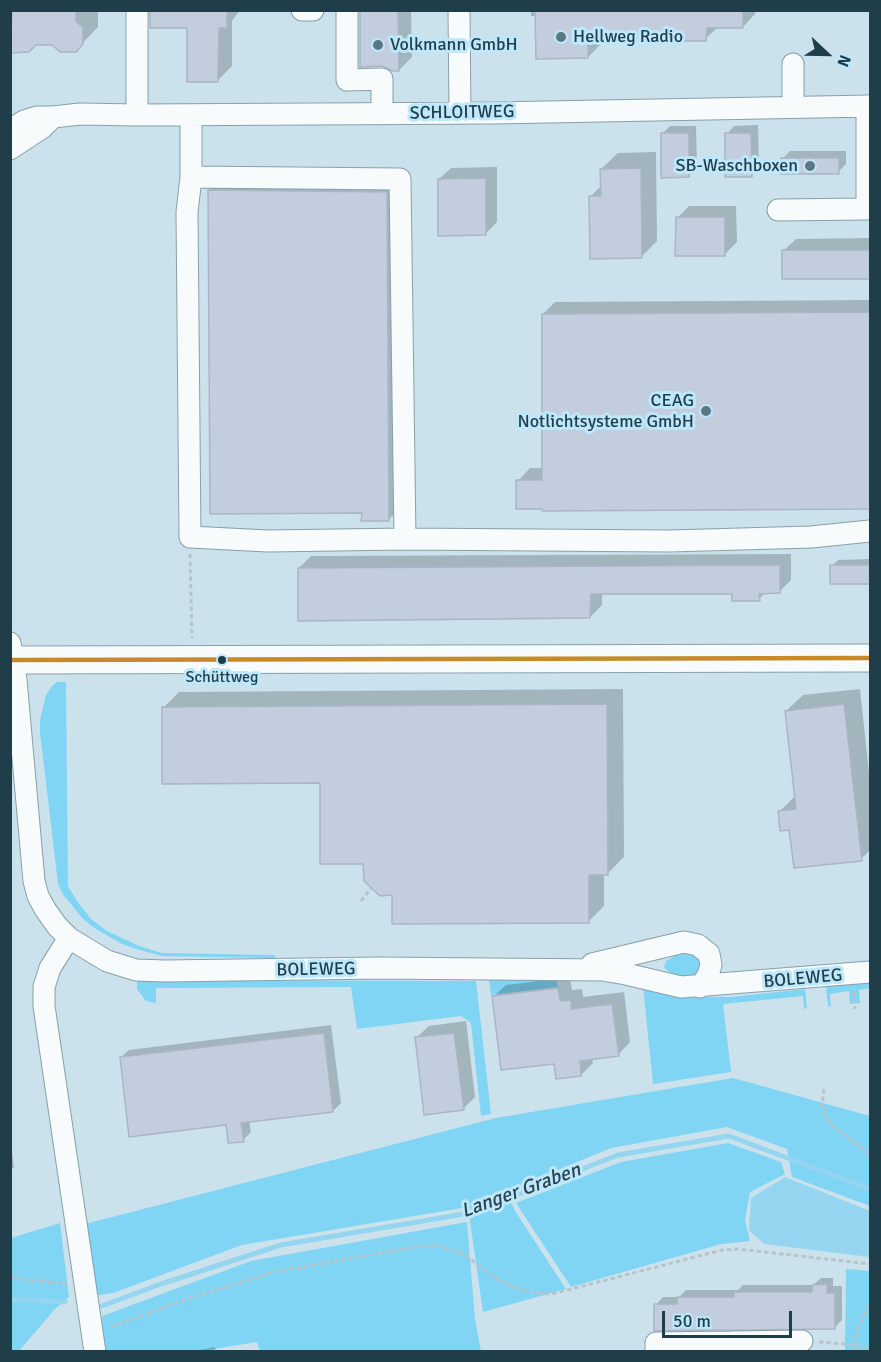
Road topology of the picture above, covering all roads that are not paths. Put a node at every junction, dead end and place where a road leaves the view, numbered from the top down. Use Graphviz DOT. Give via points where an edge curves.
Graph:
graph roads {
  1 [pos="137,10"];
  2 [pos="302,10"];
  3 [pos="313,10"];
  4 [pos="347,10"];
  5 [pos="459,10"];
  6 [pos="793,64"];
  7 [pos="869,106"];
  8 [pos="793,107"];
  9 [pos="460,113"];
  10 [pos="382,114"];
  11 [pos="191,115"];
  12 [pos="137,116"];
  13 [pos="54,117"];
  14 [pos="10,130"];
  15 [pos="10,149"];
  16 [pos="191,177"];
  17 [pos="778,210"];
  18 [pos="869,210"];
  19 [pos="870,531"];
  20 [pos="405,539"];
  21 [pos="11,655"];
  22 [pos="870,658"];
  23 [pos="69,938"];
  24 [pos="571,969"];
  25 [pos="870,972"];
  26 [pos="699,987"];
  27 [pos="802,1341"];
  28 [pos="94,1343"];
  29 [pos="732,1347"];
  30 [pos="656,1352"];
  1 -- 12 [label="street"];
  2 -- 3 [label="street"];
  4 -- 10 [label="street" via="347,80 382,79"];
  5 -- 9 [label="street"];
  6 -- 8 [label="street"];
  7 -- 8 [label="street, SCHLOITWEG"];
  7 -- 18 [label="street"];
  8 -- 9 [label="street, SCHLOITWEG"];
  9 -- 10 [label="street, SCHLOITWEG"];
  10 -- 11 [label="street, SCHLOITWEG"];
  11 -- 12 [label="street, SCHLOITWEG"];
  11 -- 16 [label="street"];
  12 -- 13 [label="street, SCHLOITWEG"];
  13 -- 14 [label="street, SCHLOITWEG" via="37,117"];
  13 -- 15 [label="street"];
  16 -- 20 [label="street" via="400,179"];
  16 -- 20 [label="street" via="187,212 190,537 268,541"];
  17 -- 18 [label="street"];
  19 -- 20 [label="street" via="811,537 670,541"];
  21 -- 22 [label="main road" via="192,660"];
  21 -- 23 [label="street, BOLEWEG" via="34,881 45,909"];
  23 -- 24 [label="street, BOLEWEG" via="107,962 136,970"];
  23 -- 28 [label="street" via="50,968 44,987"];
  24 -- 26 [label="street, BOLEWEG" via="603,970 681,987"];
  24 -- 26 [label="street, BOLEWEG" via="684,942 698,945 709,954 708,975"];
  25 -- 26 [label="street, BOLEWEG"];
  27 -- 29 [label="street"];
  29 -- 30 [label="street" via="656,1342"];
}
